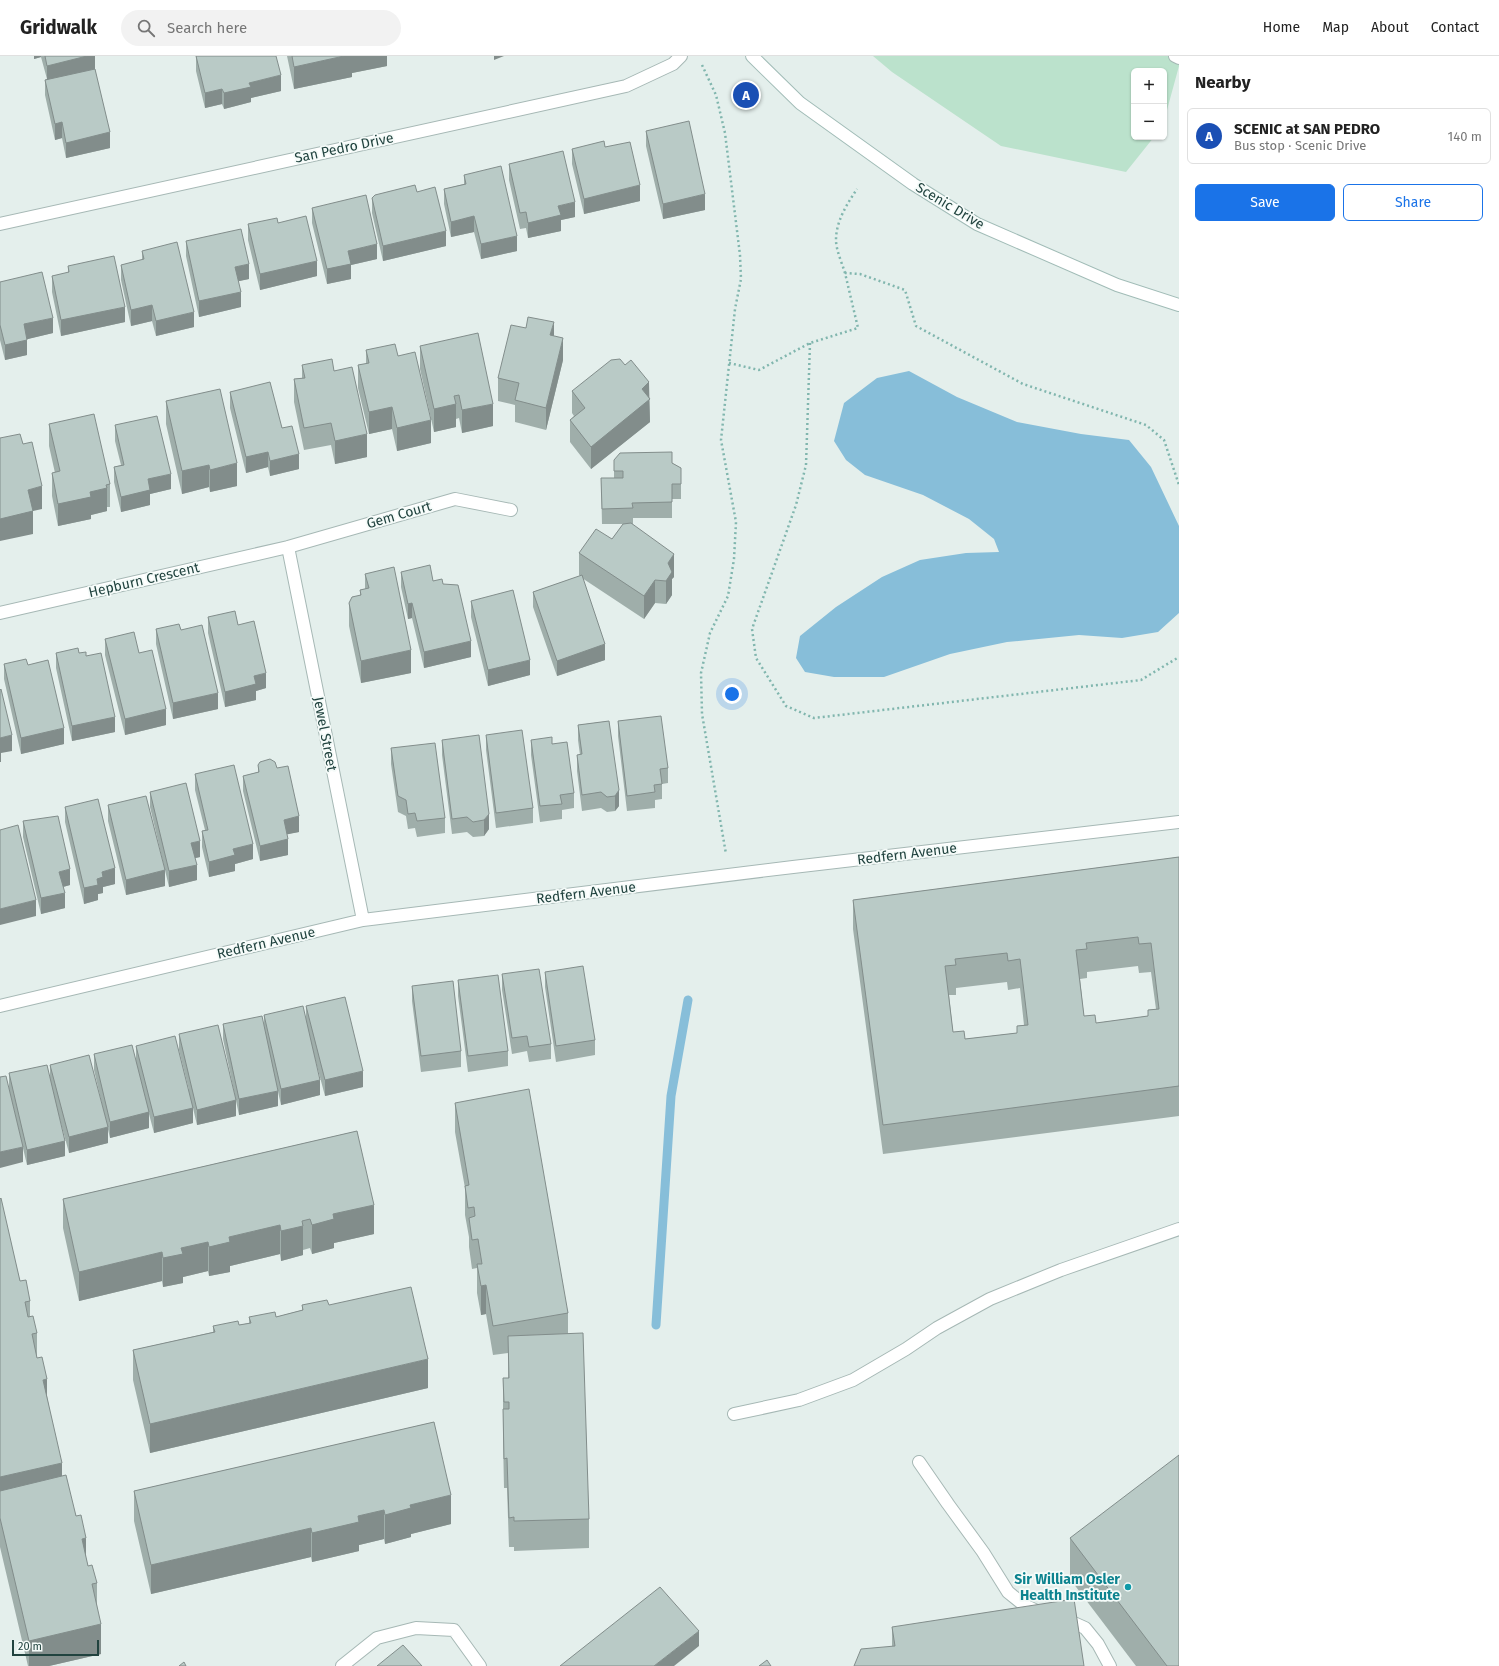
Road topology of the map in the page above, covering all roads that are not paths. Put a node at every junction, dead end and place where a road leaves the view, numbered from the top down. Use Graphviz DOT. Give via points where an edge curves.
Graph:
graph roads {
  1 [pos="681,56"];
  2 [pos="752,56"];
  3 [pos="1175,56"];
  4 [pos="1179,58"];
  5 [pos="0,224"];
  6 [pos="1179,305"];
  7 [pos="511,510"];
  8 [pos="288,547"];
  9 [pos="0,613"];
  10 [pos="1179,822"];
  11 [pos="363,920"];
  12 [pos="0,1006"];
  13 [pos="1179,1229"];
  14 [pos="734,1414"];
  15 [pos="919,1462"];
  16 [pos="342,1666"];
  17 [pos="480,1666"];
  18 [pos="1110,1666"];
  1 -- 5 [label="street, San Pedro Drive" via="673,64 626,86"];
  2 -- 6 [label="street, Scenic Drive" via="800,103 913,184 976,224 1117,285"];
  3 -- 4 [label="street"];
  7 -- 8 [label="street, Gem Court" via="455,499"];
  8 -- 9 [label="street, Hepburn Crescent"];
  8 -- 11 [label="street, Jewel Street"];
  10 -- 11 [label="street, Redfern Avenue"];
  11 -- 12 [label="street, Redfern Avenue"];
  13 -- 14 [label="street" via="1061,1270 990,1299 937,1328 853,1380 799,1400"];
  15 -- 18 [label="street" via="1008,1592 1024,1605 1084,1628 1098,1644"];
  16 -- 17 [label="street" via="377,1638 416,1628 454,1630"];
}
